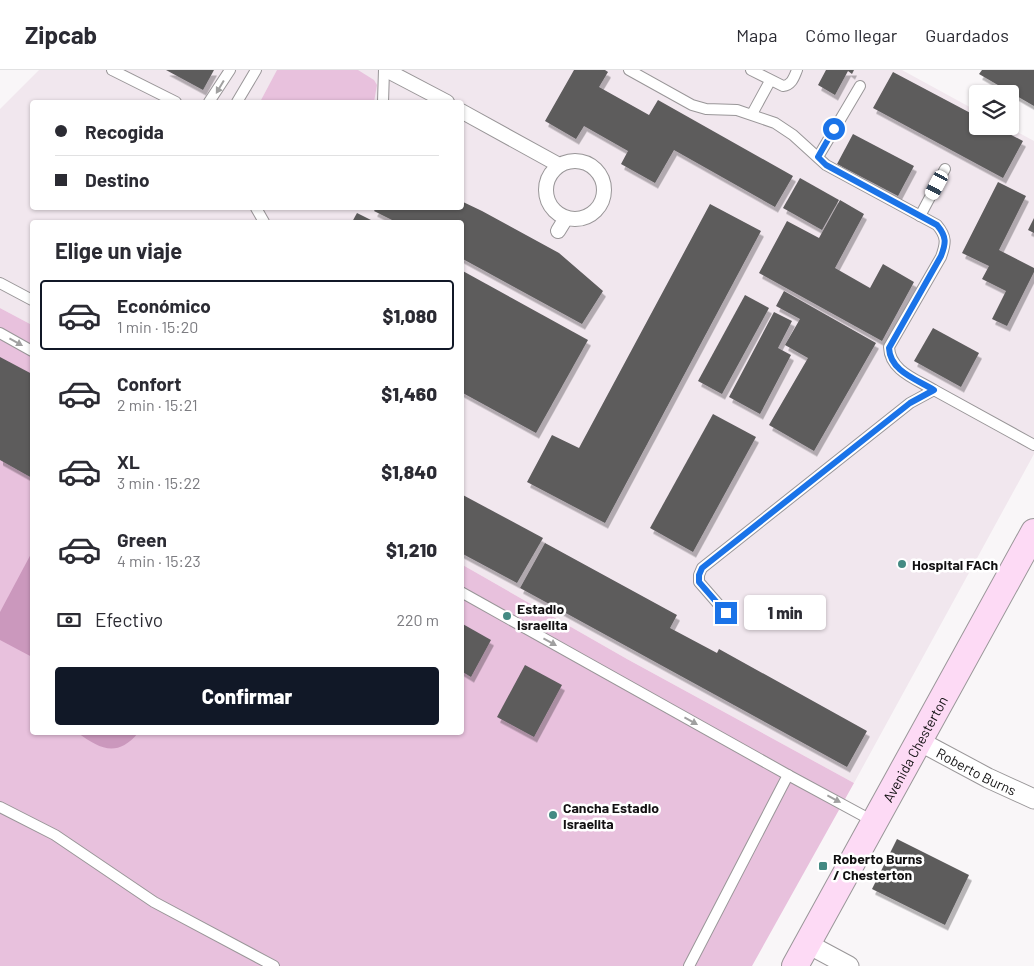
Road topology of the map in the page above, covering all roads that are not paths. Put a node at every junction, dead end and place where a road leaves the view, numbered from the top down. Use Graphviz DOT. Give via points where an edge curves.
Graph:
graph roads {
  1 [pos="112,70"];
  2 [pos="230,70"];
  3 [pos="256,70"];
  4 [pos="385,70"];
  5 [pos="629,70"];
  6 [pos="751,70"];
  7 [pos="797,70"];
  8 [pos="770,81"];
  9 [pos="860,86"];
  10 [pos="172,100"];
  11 [pos="210,100"];
  12 [pos="237,100"];
  13 [pos="383,100"];
  14 [pos="443,100"];
  15 [pos="464,112"];
  16 [pos="752,114"];
  17 [pos="818,157"];
  18 [pos="560,165"];
  19 [pos="945,169"];
  20 [pos="920,216"];
  21 [pos="566,218"];
  22 [pos="558,231"];
  23 [pos="0,283"];
  24 [pos="30,299"];
  25 [pos="0,333"];
  26 [pos="30,350"];
  27 [pos="934,390"];
  28 [pos="1034,444"];
  29 [pos="1034,532"];
  30 [pos="464,594"];
  31 [pos="726,613"];
  32 [pos="919,740"];
  33 [pos="788,775"];
  34 [pos="1034,799"];
  35 [pos="0,807"];
  36 [pos="874,821"];
  37 [pos="808,944"];
  38 [pos="274,966"];
  39 [pos="689,966"];
  40 [pos="795,966"];
  41 [pos="849,966"];
  1 -- 10 [label="lane"];
  2 -- 11 [label="lane, one-way"];
  3 -- 12 [label="lane"];
  4 -- 13 [label="lane"];
  4 -- 14 [label="street"];
  5 -- 16 [label="lane" via="692,105"];
  6 -- 8 [label="lane"];
  7 -- 8 [label="lane" via="787,86"];
  8 -- 16 [label="lane"];
  9 -- 17 [label="lane"];
  15 -- 18 [label="street"];
  16 -- 17 [label="lane" via="781,127"];
  17 -- 20 [label="lane" via="826,165"];
  18 -- 21 [label="street" via="547,180 545,192 553,210"];
  18 -- 21 [label="street" via="582,162 599,173 603,182 604,194 594,212 576,219"];
  19 -- 20 [label="lane"];
  20 -- 27 [label="lane" via="937,225 946,242 889,348 889,356 896,367"];
  21 -- 22 [label="street"];
  23 -- 24 [label="lane"];
  25 -- 26 [label="lane, one-way"];
  27 -- 28 [label="lane"];
  27 -- 31 [label="lane" via="910,403 702,568 699,582"];
  29 -- 32 [label="main road, Avenida Chesterton"];
  30 -- 33 [label="lane, one-way"];
  32 -- 34 [label="street, Roberto Burns"];
  32 -- 36 [label="main road, Avenida Chesterton"];
  33 -- 36 [label="lane, one-way"];
  33 -- 39 [label="lane"];
  35 -- 38 [label="lane" via="55,834 154,902"];
  36 -- 37 [label="main road, Avenida Chesterton"];
  37 -- 40 [label="main road, Avenida Chesterton"];
  37 -- 41 [label="street"];
}
